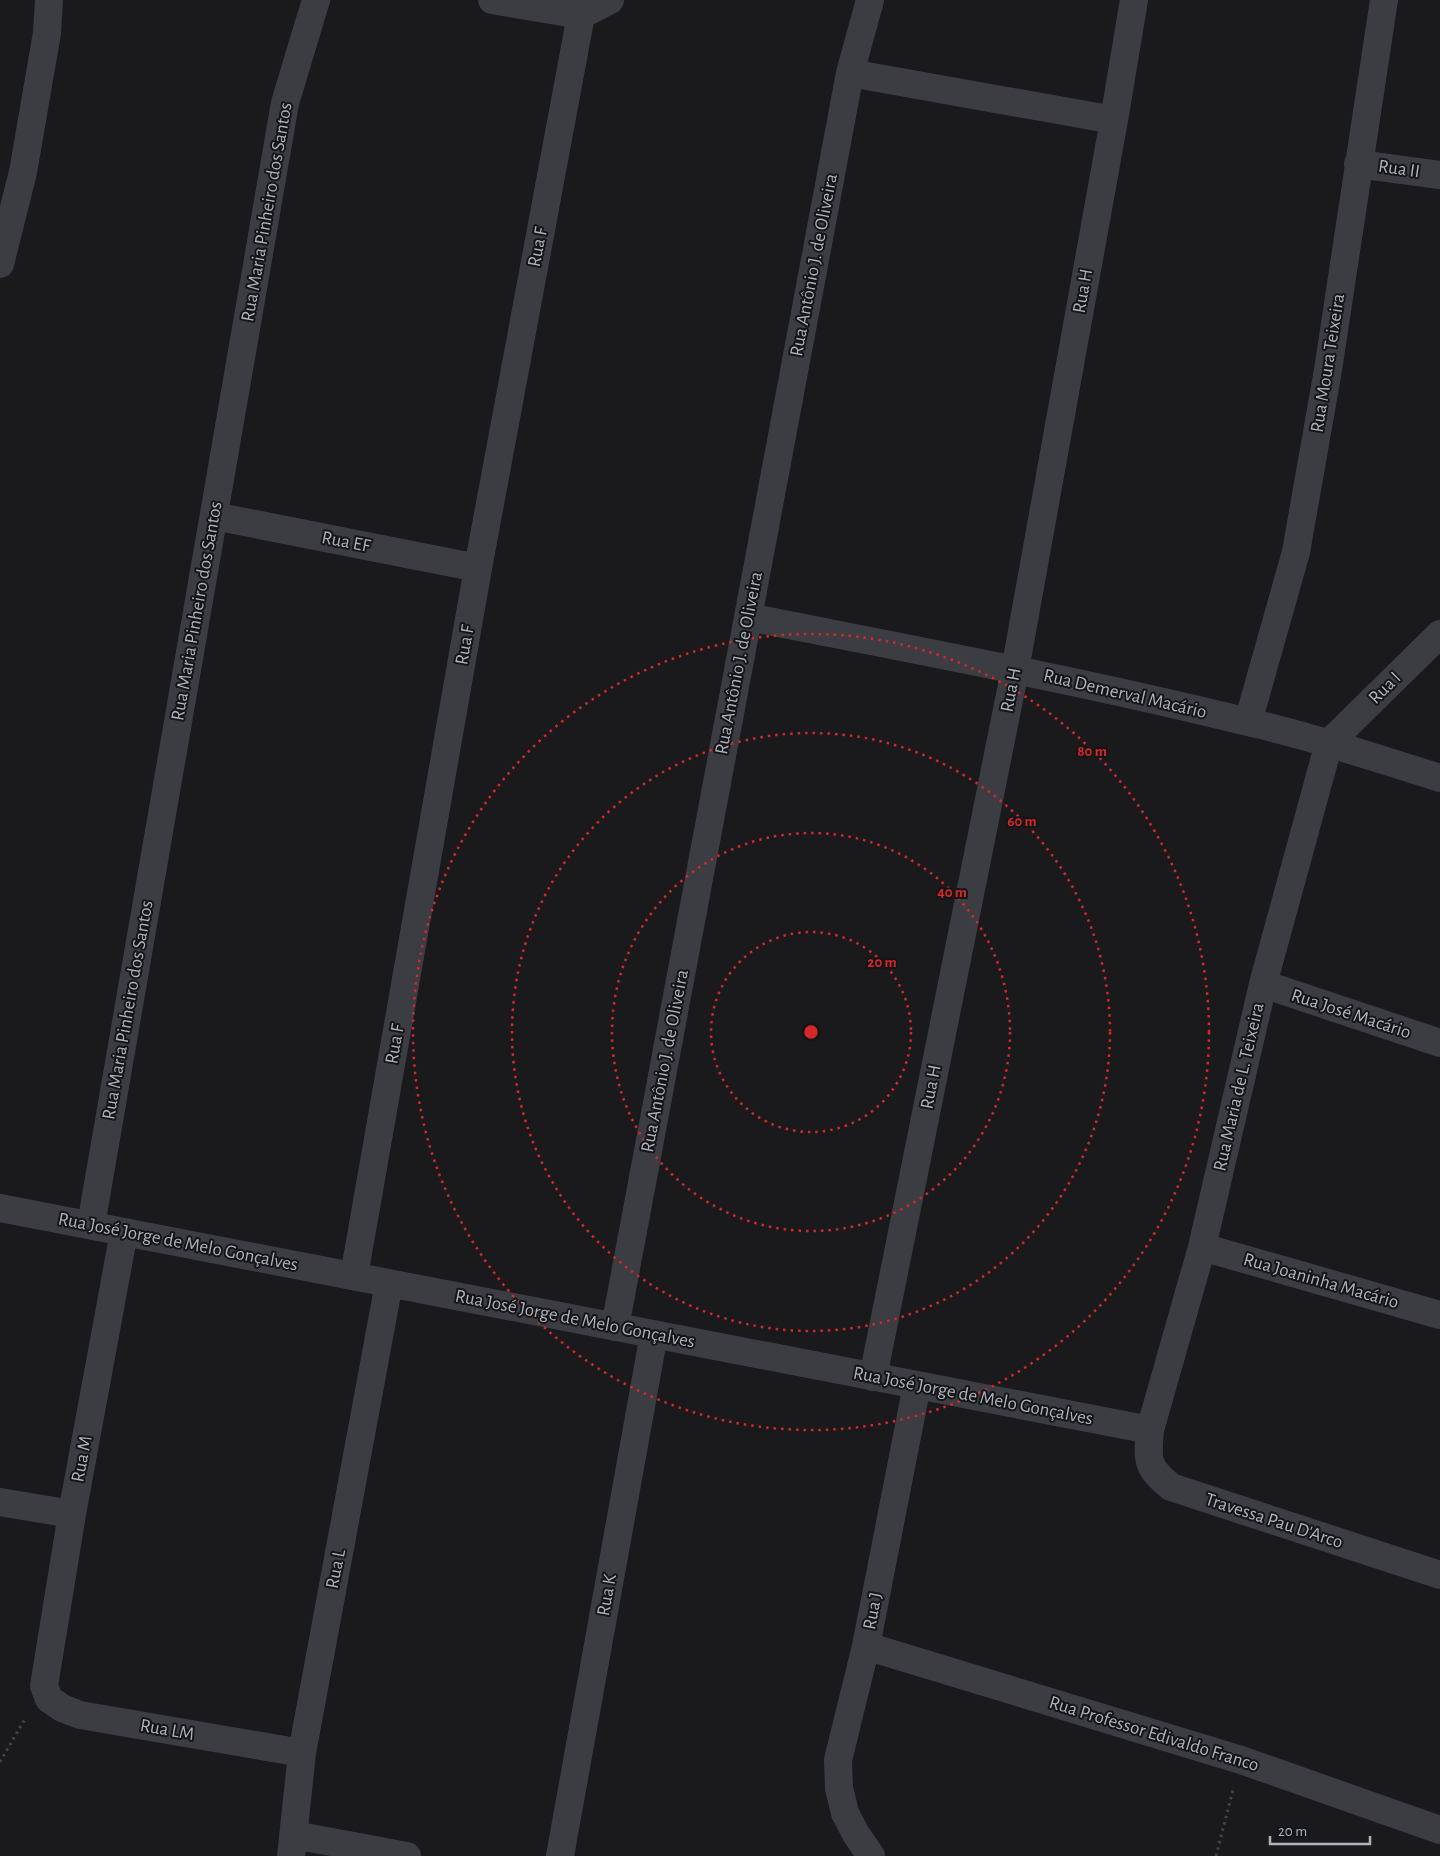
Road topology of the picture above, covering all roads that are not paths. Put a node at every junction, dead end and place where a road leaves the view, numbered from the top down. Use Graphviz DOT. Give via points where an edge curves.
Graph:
graph roads {
  1 [pos="49,0"];
  2 [pos="316,0"];
  3 [pos="492,0"];
  4 [pos="610,0"];
  5 [pos="870,0"];
  6 [pos="1134,0"];
  7 [pos="1384,0"];
  8 [pos="581,15"];
  9 [pos="850,73"];
  10 [pos="1114,120"];
  11 [pos="1358,164"];
  12 [pos="1440,175"];
  13 [pos="0,264"];
  14 [pos="214,516"];
  15 [pos="478,568"];
  16 [pos="748,617"];
  17 [pos="1440,634"];
  18 [pos="1015,670"];
  19 [pos="1248,722"];
  20 [pos="1329,743"];
  21 [pos="1440,778"];
  22 [pos="1263,984"];
  23 [pos="1440,1043"];
  24 [pos="0,1208"];
  25 [pos="91,1225"];
  26 [pos="124,1232"];
  27 [pos="1202,1247"];
  28 [pos="354,1276"];
  29 [pos="389,1283"];
  30 [pos="1440,1314"];
  31 [pos="615,1327"];
  32 [pos="654,1334"];
  33 [pos="873,1376"];
  34 [pos="917,1386"];
  35 [pos="1150,1430"];
  36 [pos="0,1502"];
  37 [pos="72,1514"];
  38 [pos="1440,1575"];
  39 [pos="866,1646"];
  40 [pos="44,1686"];
  41 [pos="302,1754"];
  42 [pos="1440,1830"];
  43 [pos="864,1845"];
  44 [pos="293,1846"];
  45 [pos="407,1856"];
  46 [pos="560,1856"];
  1 -- 13 [label="street" via="48,33 23,172"];
  2 -- 14 [label="street, Rua Maria Pinheiro dos Santos" via="286,103"];
  3 -- 8 [label="street"];
  4 -- 8 [label="street"];
  5 -- 9 [label="street, Rua Antônio J. de Oliveira"];
  6 -- 10 [label="street, Rua H"];
  7 -- 11 [label="street, Rua Moura Teixeira"];
  8 -- 15 [label="street, Rua F"];
  9 -- 10 [label="street"];
  9 -- 16 [label="street, Rua Antônio J. de Oliveira"];
  10 -- 18 [label="street, Rua H"];
  11 -- 12 [label="street, Rua II"];
  11 -- 19 [label="street, Rua Moura Teixeira" via="1328,370 1296,552"];
  14 -- 15 [label="street, Rua EF"];
  14 -- 25 [label="street, Rua Maria Pinheiro dos Santos"];
  15 -- 28 [label="street, Rua F"];
  16 -- 18 [label="street, Rua Demerval Macário"];
  16 -- 31 [label="street, Rua Antônio J. de Oliveira"];
  17 -- 20 [label="street, Rua I"];
  18 -- 19 [label="street, Rua Demerval Macário"];
  18 -- 33 [label="street, Rua H"];
  19 -- 20 [label="street, Rua Demerval Macário"];
  20 -- 21 [label="street, Rua Demerval Macário"];
  20 -- 22 [label="street, Rua Maria de L. Teixeira"];
  22 -- 23 [label="street, Rua José Macário"];
  22 -- 27 [label="street, Rua Maria de L. Teixeira"];
  24 -- 25 [label="street, Rua José Jorge de Melo Gonçalves"];
  25 -- 26 [label="street, Rua José Jorge de Melo Gonçalves"];
  26 -- 28 [label="street, Rua José Jorge de Melo Gonçalves"];
  26 -- 37 [label="street, Rua M"];
  27 -- 30 [label="street, Rua Joaninha Macário"];
  27 -- 35 [label="street, Rua Maria de L. Teixeira"];
  28 -- 29 [label="street, Rua José Jorge de Melo Gonçalves"];
  29 -- 31 [label="street, Rua José Jorge de Melo Gonçalves"];
  29 -- 41 [label="street, Rua L"];
  31 -- 32 [label="street, Rua José Jorge de Melo Gonçalves"];
  32 -- 33 [label="street, Rua José Jorge de Melo Gonçalves"];
  32 -- 46 [label="street, Rua K"];
  33 -- 34 [label="street, Rua José Jorge de Melo Gonçalves"];
  34 -- 35 [label="street, Rua José Jorge de Melo Gonçalves"];
  34 -- 39 [label="street, Rua J"];
  35 -- 38 [label="street, Travessa Pau D'Arco" via="1148,1454 1154,1472 1171,1487"];
  36 -- 37 [label="street"];
  37 -- 40 [label="street, Rua M"];
  39 -- 42 [label="street, Rua Professor Edivaldo Franco" via="1241,1760"];
  39 -- 43 [label="street, Rua J" via="838,1760 839,1788 845,1813"];
  40 -- 41 [label="street, Rua LM" via="49,1699 80,1715"];
  41 -- 44 [label="street, Rua L"];
  44 -- 45 [label="street"];
}
